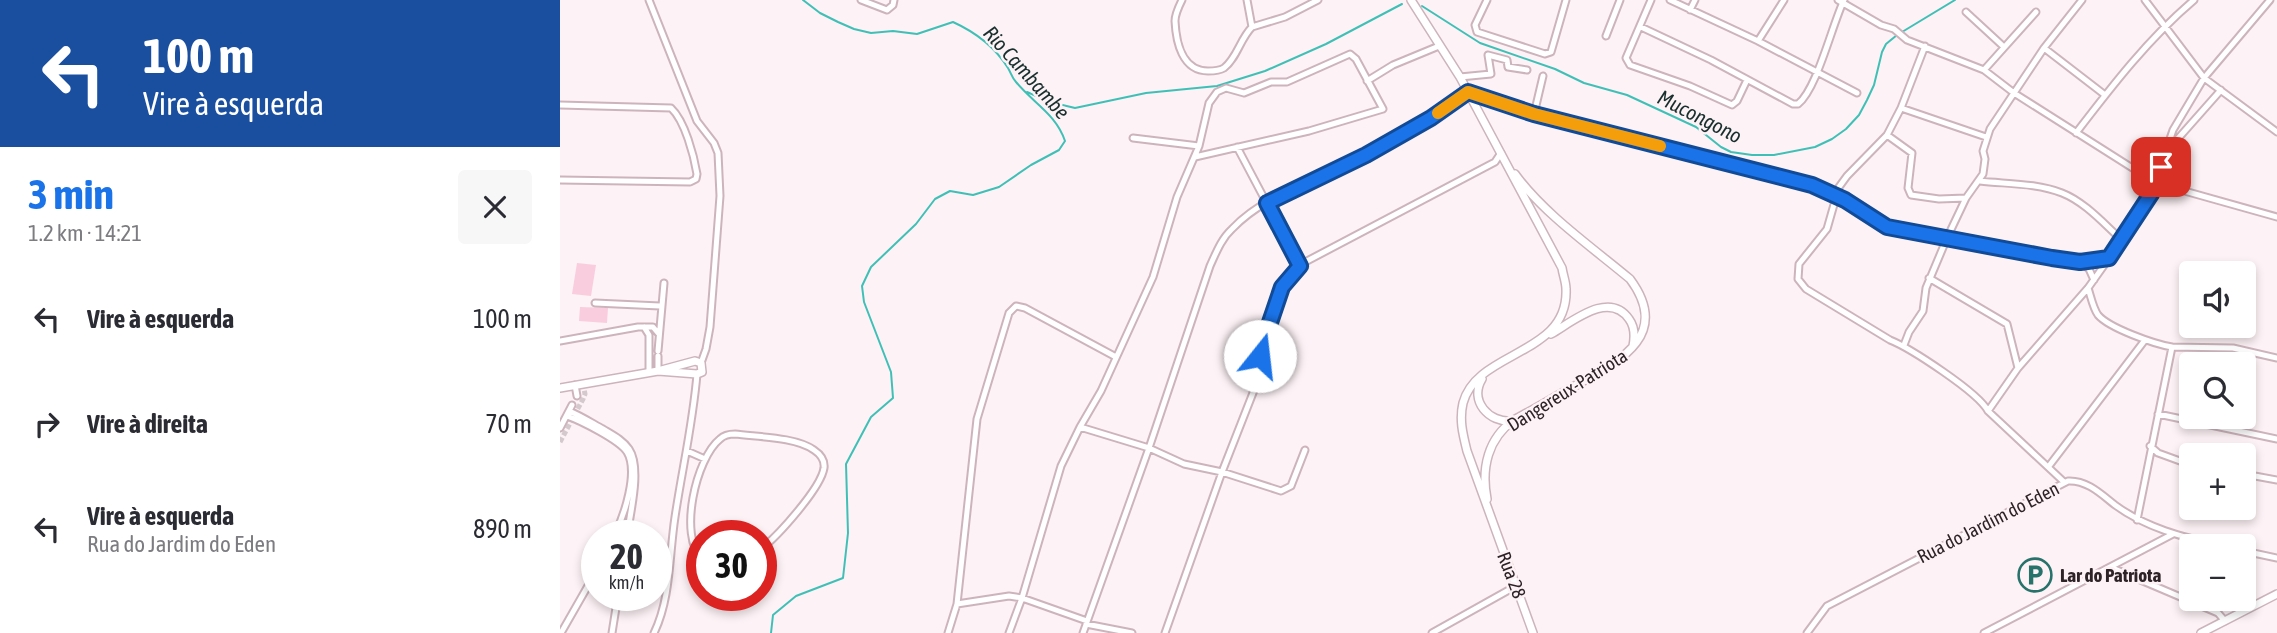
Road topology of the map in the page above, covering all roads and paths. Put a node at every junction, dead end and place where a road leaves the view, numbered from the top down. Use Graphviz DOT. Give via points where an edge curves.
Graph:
graph roads {
  1 [pos="649,0"];
  2 [pos="861,0"];
  3 [pos="894,0"];
  4 [pos="1182,0"];
  5 [pos="1247,0"];
  6 [pos="1318,0"];
  7 [pos="1487,0"];
  8 [pos="1566,0"];
  9 [pos="1619,0"];
  10 [pos="1651,0"];
  11 [pos="1670,0"];
  12 [pos="1695,0"];
  13 [pos="1784,0"];
  14 [pos="2082,0"];
  15 [pos="2145,0"];
  16 [pos="2194,0"];
  17 [pos="2270,0"];
  18 [pos="1841,1"];
  19 [pos="1413,2"];
  20 [pos="1690,10"];
  21 [pos="1966,12"];
  22 [pos="2036,12"];
  23 [pos="2165,26"];
  24 [pos="1252,27"];
  25 [pos="1641,27"];
  26 [pos="1606,36"];
  27 [pos="1758,41"];
  28 [pos="1439,46"];
  29 [pos="1924,46"];
  30 [pos="2004,47"];
  31 [pos="2044,48"];
  32 [pos="1527,70"];
  33 [pos="1984,70"];
  34 [pos="1817,71"];
  35 [pos="1543,76"];
  36 [pos="1460,77"];
  37 [pos="2204,78"];
  38 [pos="1747,80"];
  39 [pos="1367,81"];
  40 [pos="2221,90"];
  41 [pos="1468,92"];
  42 [pos="1857,93"];
  43 [pos="2014,93"];
  44 [pos="2105,95"];
  45 [pos="560,106"];
  46 [pos="1901,107"];
  47 [pos="1534,114"];
  48 [pos="2277,132"];
  49 [pos="2076,133"];
  50 [pos="1887,135"];
  51 [pos="1986,137"];
  52 [pos="1133,138"];
  53 [pos="1199,146"];
  54 [pos="1237,147"];
  55 [pos="2166,151"];
  56 [pos="1501,153"];
  57 [pos="1195,157"];
  58 [pos="2139,172"];
  59 [pos="560,180"];
  60 [pos="1980,181"];
  61 [pos="2157,183"];
  62 [pos="1836,196"];
  63 [pos="1966,198"];
  64 [pos="1267,203"];
  65 [pos="2277,217"];
  66 [pos="1947,238"];
  67 [pos="2122,240"];
  68 [pos="2109,258"];
  69 [pos="2080,262"];
  70 [pos="1300,266"];
  71 [pos="1929,278"];
  72 [pos="2094,280"];
  73 [pos="664,283"];
  74 [pos="2088,288"];
  75 [pos="595,303"];
  76 [pos="660,306"];
  77 [pos="644,327"];
  78 [pos="658,333"];
  79 [pos="1542,339"];
  80 [pos="2145,340"];
  81 [pos="560,341"];
  82 [pos="1904,345"];
  83 [pos="2172,347"];
  84 [pos="648,350"];
  85 [pos="658,352"];
  86 [pos="1629,353"];
  87 [pos="1116,356"];
  88 [pos="2277,358"];
  89 [pos="701,363"];
  90 [pos="2018,368"];
  91 [pos="654,372"];
  92 [pos="1486,373"];
  93 [pos="697,374"];
  94 [pos="575,385"];
  95 [pos="560,388"];
  96 [pos="577,396"];
  97 [pos="569,411"];
  98 [pos="1988,411"];
  99 [pos="2158,414"];
  100 [pos="1514,420"];
  101 [pos="1080,427"];
  102 [pos="560,429"];
  103 [pos="2277,439"];
  104 [pos="2150,446"];
  105 [pos="1150,448"];
  106 [pos="1305,450"];
  107 [pos="687,451"];
  108 [pos="705,459"];
  109 [pos="2179,461"];
  110 [pos="2049,466"];
  111 [pos="1222,472"];
  112 [pos="2256,476"];
  113 [pos="2277,480"];
  114 [pos="2064,482"];
  115 [pos="1490,517"];
  116 [pos="621,520"];
  117 [pos="629,520"];
  118 [pos="690,520"];
  119 [pos="2137,520"];
  120 [pos="777,534"];
  121 [pos="2173,534"];
  122 [pos="2179,536"];
  123 [pos="2256,554"];
  124 [pos="2277,558"];
  125 [pos="2110,567"];
  126 [pos="1516,586"];
  127 [pos="2277,594"];
  128 [pos="1022,597"];
  129 [pos="581,598"];
  130 [pos="957,604"];
  131 [pos="615,611"];
  132 [pos="2225,621"];
  133 [pos="1087,622"];
  134 [pos="1443,626"];
  135 [pos="561,633"];
  136 [pos="612,633"];
  137 [pos="654,633"];
  138 [pos="948,633"];
  139 [pos="1009,633"];
  140 [pos="1083,633"];
  141 [pos="1132,633"];
  142 [pos="1165,633"];
  143 [pos="1432,633"];
  144 [pos="1447,633"];
  145 [pos="1533,633"];
  146 [pos="1807,633"];
  147 [pos="1984,633"];
  148 [pos="2201,633"];
  1 -- 89 [label="street" via="697,121 714,143 720,171 710,327"];
  2 -- 3 [label="street" via="887,10"];
  4 -- 24 [label="street" via="1175,20 1182,56 1202,71 1223,69"];
  5 -- 24 [label="street"];
  6 -- 24 [label="street"];
  7 -- 8 [label="street" via="1475,25 1477,32 1545,54 1555,43"];
  9 -- 26 [label="street"];
  10 -- 25 [label="street"];
  11 -- 20 [label="street"];
  12 -- 20 [label="street"];
  13 -- 27 [label="street"];
  14 -- 31 [label="street"];
  15 -- 23 [label="street"];
  16 -- 23 [label="street"];
  17 -- 37 [label="street"];
  18 -- 29 [label="street"];
  18 -- 34 [label="street"];
  19 -- 28 [label="street"];
  20 -- 27 [label="street"];
  21 -- 30 [label="street"];
  22 -- 30 [label="street"];
  23 -- 37 [label="street"];
  23 -- 44 [label="street"];
  25 -- 38 [label="street"];
  25 -- 38 [label="street" via="1626,58 1630,65 1732,105"];
  27 -- 34 [label="street"];
  28 -- 36 [label="street"];
  28 -- 39 [label="street"];
  29 -- 33 [label="street"];
  29 -- 46 [label="street"];
  30 -- 33 [label="street"];
  31 -- 43 [label="street"];
  31 -- 44 [label="street"];
  32 -- 36 [label="street" via="1508,67 1507,60 1488,55 1491,74"];
  33 -- 43 [label="street"];
  34 -- 38 [label="street" via="1798,104"];
  34 -- 42 [label="street"];
  35 -- 47 [label="street"];
  36 -- 41 [label="street"];
  37 -- 40 [label="street"];
  37 -- 55 [label="street"];
  39 -- 53 [label="street" via="1356,59 1348,54 1287,82 1263,84 1244,93 1221,89 1208,107"];
  39 -- 54 [label="street" via="1383,109"];
  40 -- 48 [label="street"];
  40 -- 55 [label="street"];
  41 -- 47 [label="street"];
  41 -- 56 [label="street"];
  41 -- 64 [label="street" via="1366,155"];
  43 -- 49 [label="street"];
  43 -- 51 [label="street"];
  44 -- 49 [label="street"];
  45 -- 59 [label="street" via="671,108 688,141 697,174 690,182"];
  46 -- 50 [label="street"];
  46 -- 51 [label="street"];
  47 -- 62 [label="street" via="1812,185"];
  49 -- 58 [label="street"];
  50 -- 62 [label="street" via="1847,176"];
  50 -- 63 [label="street" via="1912,153 1911,195"];
  51 -- 60 [label="street"];
  52 -- 53 [label="street"];
  53 -- 57 [label="street"];
  54 -- 57 [label="street"];
  54 -- 64 [label="street"];
  55 -- 58 [label="street"];
  55 -- 61 [label="street"];
  56 -- 70 [label="street" via="1496,162"];
  56 -- 79 [label="street" via="1562,268 1566,291 1560,317"];
  56 -- 86 [label="street, Dangereux-Patriota" via="1523,184 1639,292 1646,321"];
  57 -- 87 [label="street" via="1153,276"];
  58 -- 61 [label="street"];
  60 -- 63 [label="street"];
  60 -- 67 [label="street" via="2062,193"];
  61 -- 65 [label="street"];
  61 -- 67 [label="street"];
  62 -- 66 [label="street" via="1887,227"];
  62 -- 82 [label="street" via="1827,229 1799,264 1798,279 1806,289"];
  63 -- 66 [label="street"];
  64 -- 70 [label="street"];
  64 -- 105 [label="street" via="1230,230 1218,249"];
  66 -- 69 [label="street"];
  66 -- 71 [label="street"];
  67 -- 68 [label="street"];
  68 -- 69 [label="street"];
  68 -- 72 [label="street"];
  69 -- 72 [label="street"];
  70 -- 111 [label="street" via="1278,298 1262,346 1260,375"];
  71 -- 82 [label="street" via="1923,311"];
  71 -- 90 [label="street" via="2007,324"];
  72 -- 74 [label="street"];
  73 -- 76 [label="street"];
  74 -- 80 [label="street" via="2095,310 2104,320"];
  74 -- 90 [label="street"];
  75 -- 76 [label="street"];
  76 -- 78 [label="street"];
  77 -- 78 [label="street" via="653,327"];
  77 -- 81 [label="street"];
  77 -- 84 [label="street" via="649,335"];
  78 -- 85 [label="street"];
  79 -- 86 [label="street" via="1590,312 1612,307 1622,311 1633,326"];
  79 -- 92 [label="street"];
  80 -- 83 [label="street"];
  80 -- 110 [label="street"];
  82 -- 98 [label="street" via="1970,391"];
  83 -- 88 [label="street" via="2233,348"];
  83 -- 99 [label="street"];
  84 -- 85 [label="street"];
  84 -- 91 [label="street"];
  85 -- 91 [label="street"];
  86 -- 100 [label="street, Dangereux-Patriota"];
  87 -- 101 [label="street"];
  87 -- 130 [label="street" via="1024,308 1016,306 1009,313 977,419"];
  89 -- 91 [label="street"];
  89 -- 93 [label="street" via="702,372"];
  90 -- 98 [label="street"];
  91 -- 93 [label="street"];
  91 -- 94 [label="street"];
  92 -- 100 [label="street" via="1478,385 1481,407 1495,419"];
  92 -- 115 [label="street" via="1466,396 1461,425"];
  93 -- 107 [label="street"];
  94 -- 95 [label="street"];
  94 -- 96 [label="street"];
  97 -- 102 [label="street"];
  97 -- 116 [label="street" via="627,453 631,462 628,495"];
  97 -- 117 [label="street" via="615,436 631,452 635,462"];
  98 -- 110 [label="street"];
  99 -- 103 [label="street"];
  99 -- 104 [label="street"];
  100 -- 115 [label="street, Dangereux-Patriota" via="1490,448 1485,464"];
  101 -- 105 [label="street"];
  101 -- 128 [label="street" via="1062,466"];
  104 -- 109 [label="street"];
  104 -- 119 [label="street"];
  105 -- 111 [label="street" via="1184,464"];
  105 -- 133 [label="street"];
  106 -- 111 [label="street" via="1292,486 1281,491"];
  107 -- 108 [label="street"];
  107 -- 137 [label="street" via="662,617"];
  108 -- 118 [label="street"];
  108 -- 120 [label="street" via="720,439 735,434 800,443 823,459 822,474"];
  110 -- 114 [label="street"];
  111 -- 142 [label="street"];
  112 -- 113 [label="street"];
  114 -- 119 [label="street, Rua do Jardim do Eden" via="2091,487"];
  114 -- 146 [label="street, Rua do Jardim do Eden" via="1827,606"];
  115 -- 126 [label="street, Rua 28"];
  119 -- 121 [label="street, Rua do Jardim do Eden"];
  121 -- 122 [label="street, Rua do Jardim do Eden"];
  121 -- 125 [label="street"];
  123 -- 124 [label="street"];
  125 -- 132 [label="street" via="2218,613"];
  125 -- 147 [label="street"];
  126 -- 134 [label="street"];
  126 -- 145 [label="street, Rua 28"];
  127 -- 132 [label="street"];
  128 -- 130 [label="street"];
  128 -- 133 [label="street"];
  128 -- 139 [label="street"];
  129 -- 135 [label="street"];
  130 -- 138 [label="street"];
  131 -- 136 [label="street"];
  132 -- 148 [label="street"];
  133 -- 140 [label="street"];
  133 -- 141 [label="street"];
  134 -- 143 [label="street"];
  134 -- 144 [label="street"];
}
